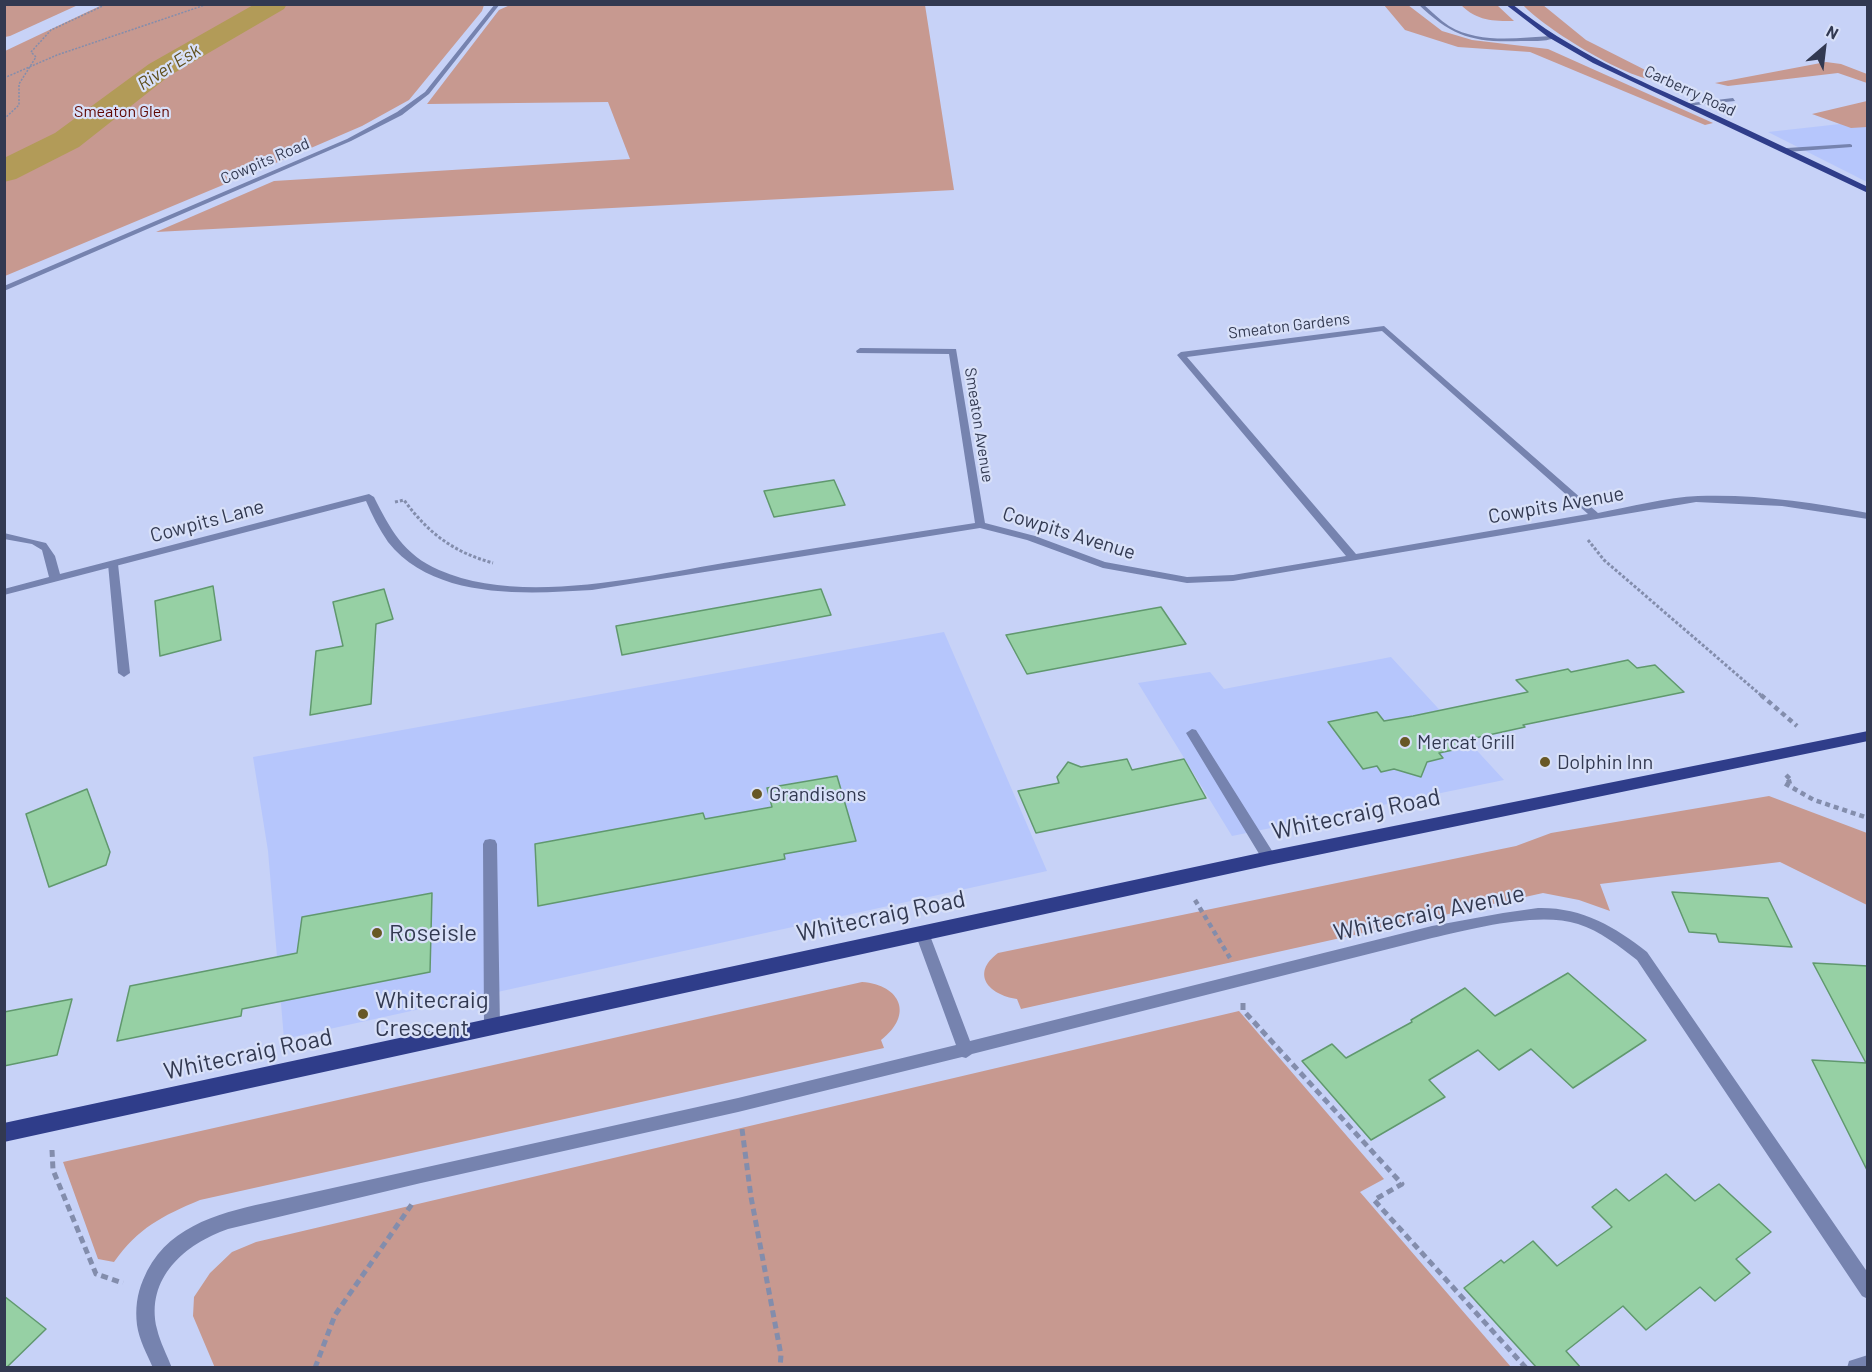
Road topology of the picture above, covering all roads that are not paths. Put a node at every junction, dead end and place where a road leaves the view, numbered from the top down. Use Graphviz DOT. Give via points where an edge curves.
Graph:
graph roads {
  1 [pos="498,4"];
  2 [pos="1420,4"];
  3 [pos="1508,4"];
  4 [pos="1551,38"];
  5 [pos="1732,100"];
  6 [pos="1686,104"];
  7 [pos="1850,146"];
  8 [pos="1786,150"];
  9 [pos="1868,191"];
  10 [pos="4,289"];
  11 [pos="860,351"];
  12 [pos="369,497"];
  13 [pos="1596,516"];
  14 [pos="1868,516"];
  15 [pos="980,525"];
  16 [pos="4,536"];
  17 [pos="1353,557"];
  18 [pos="113,564"];
  19 [pos="55,579"];
  20 [pos="4,592"];
  21 [pos="124,673"];
  22 [pos="1192,733"];
  23 [pos="1868,736"];
  24 [pos="490,844"];
  25 [pos="1269,858"];
  26 [pos="922,933"];
  27 [pos="492,1027"];
  28 [pos="966,1051"];
  29 [pos="4,1133"];
  30 [pos="1868,1290"];
  31 [pos="1868,1364"];
  32 [pos="163,1368"];
  33 [pos="1856,1368"];
  1 -- 10 [label="street, Cowpits Road" via="427,93 392,119"];
  2 -- 4 [label="street" via="1451,30 1464,34 1495,39"];
  3 -- 4 [label="main road, Carberry Road"];
  4 -- 6 [label="main road, Carberry Road"];
  5 -- 6 [label="street"];
  6 -- 8 [label="main road, Carberry Road"];
  7 -- 8 [label="street"];
  8 -- 9 [label="main road, Carberry Road"];
  11 -- 15 [label="street, Smeaton Avenue" via="953,351"];
  12 -- 15 [label="street, Cowpits Avenue" via="393,541 415,560 445,576 486,587 531,591 592,587"];
  12 -- 18 [label="street, Cowpits Lane"];
  13 -- 14 [label="street, Cowpits Avenue" via="1696,500 1754,499"];
  13 -- 17 [label="street, Cowpits Avenue"];
  13 -- 17 [label="street, Smeaton Gardens" via="1384,328 1181,355"];
  15 -- 17 [label="street, Cowpits Avenue" via="1031,538 1103,565 1187,580 1233,578"];
  16 -- 19 [label="street" via="45,546 51,552"];
  18 -- 19 [label="street, Cowpits Lane"];
  18 -- 21 [label="street"];
  19 -- 20 [label="street, Cowpits Lane"];
  22 -- 25 [label="street"];
  23 -- 25 [label="main road, Whitecraig Road"];
  24 -- 27 [label="street"];
  25 -- 26 [label="main road, Whitecraig Road"];
  26 -- 27 [label="main road, Whitecraig Road"];
  26 -- 28 [label="street"];
  27 -- 29 [label="main road, Whitecraig Road"];
  28 -- 30 [label="street, Whitecraig Avenue" via="1453,928 1564,914 1617,935 1642,956"];
  28 -- 32 [label="street" via="386,1182 215,1225 183,1241 163,1261 146,1290 146,1324"];
  31 -- 33 [label="street"];
}
